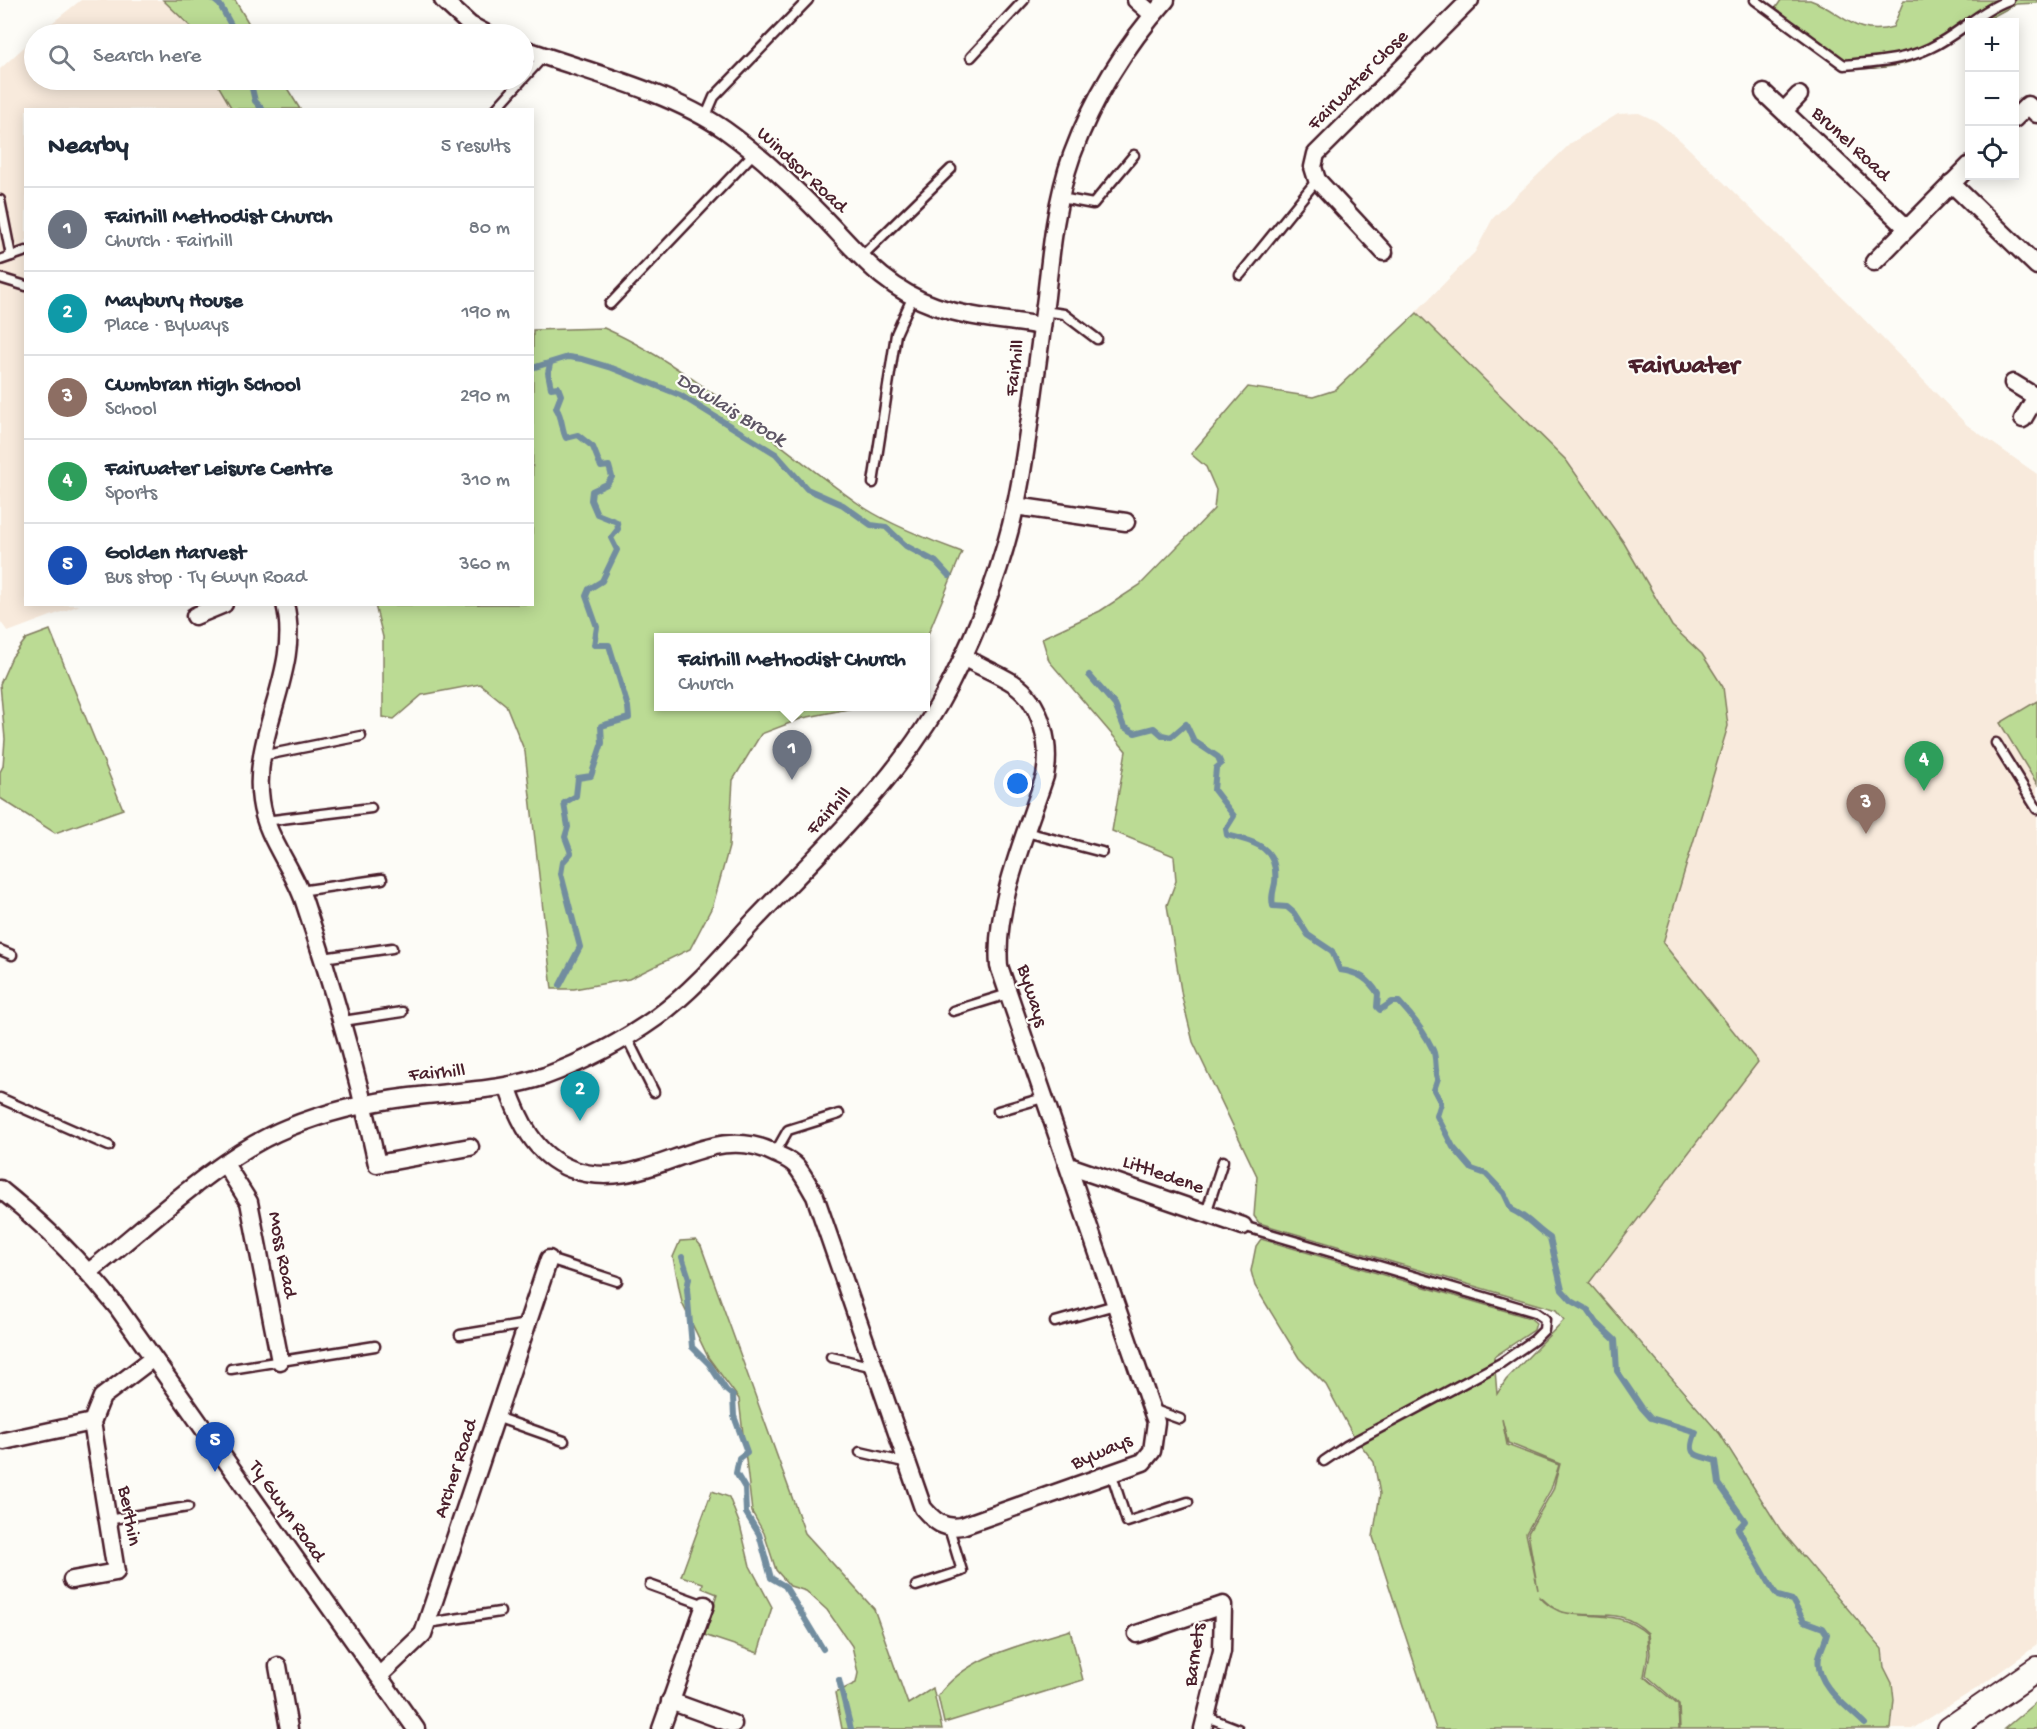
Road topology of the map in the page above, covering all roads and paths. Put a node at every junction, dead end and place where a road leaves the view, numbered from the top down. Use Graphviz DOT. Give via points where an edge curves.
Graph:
graph roads {
  1 [pos="443,0"];
  2 [pos="808,0"];
  3 [pos="1024,0"];
  4 [pos="1136,0"];
  5 [pos="1166,0"];
  6 [pos="1470,0"];
  7 [pos="1755,0"];
  8 [pos="2008,0"];
  9 [pos="1152,15"];
  10 [pos="471,24"];
  11 [pos="534,52"];
  12 [pos="544,56"];
  13 [pos="971,57"];
  14 [pos="534,67"];
  15 [pos="513,90"];
  16 [pos="1764,93"];
  17 [pos="1799,95"];
  18 [pos="497,108"];
  19 [pos="2033,109"];
  20 [pos="1784,111"];
  21 [pos="2019,116"];
  22 [pos="705,118"];
  23 [pos="754,153"];
  24 [pos="1134,155"];
  25 [pos="951,169"];
  26 [pos="1965,170"];
  27 [pos="1317,180"];
  28 [pos="1951,183"];
  29 [pos="1061,198"];
  30 [pos="0,200"];
  31 [pos="1907,228"];
  32 [pos="24,252"];
  33 [pos="1384,252"];
  34 [pos="11,256"];
  35 [pos="860,258"];
  36 [pos="0,260"];
  37 [pos="1874,262"];
  38 [pos="2037,266"];
  39 [pos="1240,275"];
  40 [pos="0,278"];
  41 [pos="24,285"];
  42 [pos="913,296"];
  43 [pos="610,304"];
  44 [pos="1043,318"];
  45 [pos="1096,339"];
  46 [pos="2013,383"];
  47 [pos="2036,396"];
  48 [pos="2023,419"];
  49 [pos="873,483"];
  50 [pos="1015,506"];
  51 [pos="1126,522"];
  52 [pos="219,606"];
  53 [pos="285,606"];
  54 [pos="195,616"];
  55 [pos="963,657"];
  56 [pos="361,736"];
  57 [pos="1995,743"];
  58 [pos="261,756"];
  59 [pos="372,808"];
  60 [pos="2037,809"];
  61 [pos="265,821"];
  62 [pos="1026,832"];
  63 [pos="1102,852"];
  64 [pos="382,879"];
  65 [pos="300,891"];
  66 [pos="392,948"];
  67 [pos="0,950"];
  68 [pos="12,955"];
  69 [pos="323,958"];
  70 [pos="1008,994"];
  71 [pos="953,1011"];
  72 [pos="402,1012"];
  73 [pos="343,1021"];
  74 [pos="627,1038"];
  75 [pos="507,1086"];
  76 [pos="654,1092"];
  77 [pos="0,1098"];
  78 [pos="1043,1098"];
  79 [pos="364,1104"];
  80 [pos="998,1112"];
  81 [pos="839,1114"];
  82 [pos="109,1146"];
  83 [pos="470,1147"];
  84 [pos="775,1154"];
  85 [pos="1223,1161"];
  86 [pos="225,1164"];
  87 [pos="1069,1166"];
  88 [pos="0,1189"];
  89 [pos="1206,1213"];
  90 [pos="1243,1226"];
  91 [pos="549,1259"];
  92 [pos="89,1272"];
  93 [pos="617,1281"];
  94 [pos="1115,1305"];
  95 [pos="1055,1323"];
  96 [pos="528,1324"];
  97 [pos="460,1335"];
  98 [pos="375,1347"];
  99 [pos="831,1357"];
  100 [pos="152,1359"];
  101 [pos="280,1361"];
  102 [pos="874,1367"];
  103 [pos="231,1369"];
  104 [pos="1152,1409"];
  105 [pos="496,1417"];
  106 [pos="1180,1419"];
  107 [pos="92,1422"];
  108 [pos="3,1441"];
  109 [pos="564,1441"];
  110 [pos="860,1452"];
  111 [pos="1324,1461"];
  112 [pos="908,1464"];
  113 [pos="1112,1475"];
  114 [pos="1188,1502"];
  115 [pos="188,1507"];
  116 [pos="107,1520"];
  117 [pos="949,1528"];
  118 [pos="72,1580"];
  119 [pos="650,1585"];
  120 [pos="916,1586"];
  121 [pos="705,1605"];
  122 [pos="500,1612"];
  123 [pos="428,1623"];
  124 [pos="1137,1634"];
  125 [pos="278,1666"];
  126 [pos="2037,1669"];
  127 [pos="379,1676"];
  128 [pos="670,1701"];
  129 [pos="1205,1723"];
  130 [pos="733,1724"];
  131 [pos="289,1729"];
  132 [pos="416,1729"];
  133 [pos="661,1729"];
  134 [pos="1238,1729"];
  135 [pos="1950,1729"];
  1 -- 10 [label="street"];
  2 -- 22 [label="lane" via="714,96"];
  3 -- 13 [label="lane"];
  4 -- 9 [label="street"];
  5 -- 9 [label="street, Fairhill"];
  6 -- 27 [label="street, Fairwater Close" via="1316,154 1313,167"];
  7 -- 8 [label="lane" via="1844,65 1893,60 1930,48"];
  9 -- 29 [label="street, Fairhill" via="1127,49 1088,117 1071,158"];
  11 -- 12 [label="street, Windsor Road"];
  12 -- 14 [label="lane"];
  12 -- 22 [label="street, Windsor Road" via="684,106"];
  15 -- 18 [label="lane"];
  16 -- 20 [label="street, Brunel Road"];
  17 -- 20 [label="street"];
  19 -- 21 [label="street"];
  20 -- 31 [label="street, Brunel Road"];
  22 -- 23 [label="street, Windsor Road"];
  23 -- 35 [label="street, Windsor Road" via="824,218"];
  23 -- 43 [label="lane"];
  24 -- 29 [label="lane" via="1093,204"];
  25 -- 35 [label="lane"];
  26 -- 28 [label="street"];
  27 -- 33 [label="street"];
  27 -- 39 [label="lane"];
  28 -- 31 [label="street"];
  28 -- 38 [label="street"];
  29 -- 44 [label="street, Fairhill"];
  30 -- 34 [label="lane"];
  31 -- 37 [label="street"];
  32 -- 34 [label="lane"];
  34 -- 36 [label="lane"];
  35 -- 42 [label="street, Windsor Road" via="878,275"];
  40 -- 41 [label="lane"];
  42 -- 44 [label="street, Windsor Road" via="962,313"];
  42 -- 49 [label="lane" via="896,334"];
  44 -- 45 [label="lane" via="1064,314"];
  44 -- 50 [label="street, Fairhill"];
  46 -- 47 [label="street"];
  47 -- 48 [label="street"];
  50 -- 51 [label="street"];
  50 -- 55 [label="street, Fairhill" via="996,576"];
  52 -- 54 [label="street"];
  53 -- 58 [label="street" via="285,669"];
  55 -- 62 [label="street, Byways" via="1015,684 1041,723 1048,758"];
  55 -- 74 [label="street, Fairhill" via="921,734 883,784 684,994"];
  56 -- 58 [label="lane"];
  57 -- 60 [label="lane"];
  58 -- 61 [label="street" via="259,774"];
  59 -- 61 [label="lane"];
  61 -- 65 [label="street"];
  62 -- 63 [label="lane"];
  62 -- 70 [label="street, Byways" via="997,942 999,966"];
  64 -- 65 [label="lane"];
  65 -- 69 [label="street"];
  66 -- 69 [label="lane"];
  67 -- 68 [label="lane"];
  69 -- 73 [label="street"];
  70 -- 71 [label="lane"];
  70 -- 78 [label="street, Byways"];
  72 -- 73 [label="lane"];
  73 -- 79 [label="street"];
  74 -- 75 [label="street, Fairhill" via="542,1077"];
  74 -- 76 [label="lane"];
  75 -- 79 [label="street, Fairhill"];
  75 -- 84 [label="street" via="531,1140 558,1164 585,1174 628,1174 728,1143 758,1144"];
  77 -- 82 [label="lane"];
  78 -- 80 [label="lane"];
  78 -- 87 [label="street, Byways"];
  79 -- 83 [label="street" via="377,1164"];
  79 -- 86 [label="street, Fairhill" via="286,1128"];
  81 -- 84 [label="lane" via="788,1130"];
  84 -- 102 [label="street" via="795,1164 815,1196"];
  85 -- 89 [label="lane"];
  86 -- 92 [label="street, Fairhill"];
  86 -- 101 [label="street, Moss Road" via="249,1202"];
  87 -- 89 [label="street, Littledene"];
  87 -- 94 [label="street, Byways"];
  88 -- 92 [label="street, Ty Gwyn Road"];
  89 -- 90 [label="street, Littledene"];
  90 -- 111 [label="lane" via="1535,1312 1545,1319 1544,1330 1501,1363"];
  91 -- 93 [label="lane"];
  91 -- 96 [label="street, Archer Road"];
  92 -- 100 [label="street, Ty Gwyn Road"];
  94 -- 95 [label="lane"];
  94 -- 104 [label="street, Byways"];
  96 -- 97 [label="lane"];
  96 -- 105 [label="street, Archer Road"];
  98 -- 101 [label="lane"];
  99 -- 102 [label="lane"];
  100 -- 107 [label="street" via="102,1397"];
  100 -- 127 [label="street, Ty Gwyn Road"];
  101 -- 103 [label="lane"];
  102 -- 112 [label="street"];
  104 -- 106 [label="lane"];
  104 -- 113 [label="street, Byways" via="1156,1422 1152,1450 1143,1462"];
  105 -- 109 [label="lane"];
  105 -- 123 [label="street, Archer Road"];
  107 -- 108 [label="street"];
  107 -- 116 [label="street, Berthin"];
  110 -- 112 [label="lane"];
  112 -- 117 [label="street" via="924,1508 935,1522"];
  113 -- 114 [label="lane" via="1127,1522"];
  113 -- 117 [label="street, Byways"];
  115 -- 116 [label="lane"];
  116 -- 118 [label="street, Berthin" via="116,1572"];
  117 -- 120 [label="lane" via="962,1571"];
  119 -- 121 [label="lane"];
  121 -- 128 [label="street"];
  122 -- 123 [label="lane"];
  123 -- 127 [label="street, Archer Road" via="423,1634"];
  124 -- 129 [label="street, Barnets" via="1223,1605 1222,1651"];
  125 -- 131 [label="street"];
  126 -- 135 [label="street"];
  127 -- 132 [label="street, Ty Gwyn Road"];
  128 -- 130 [label="street"];
  128 -- 133 [label="street"];
  129 -- 134 [label="lane"];
}
